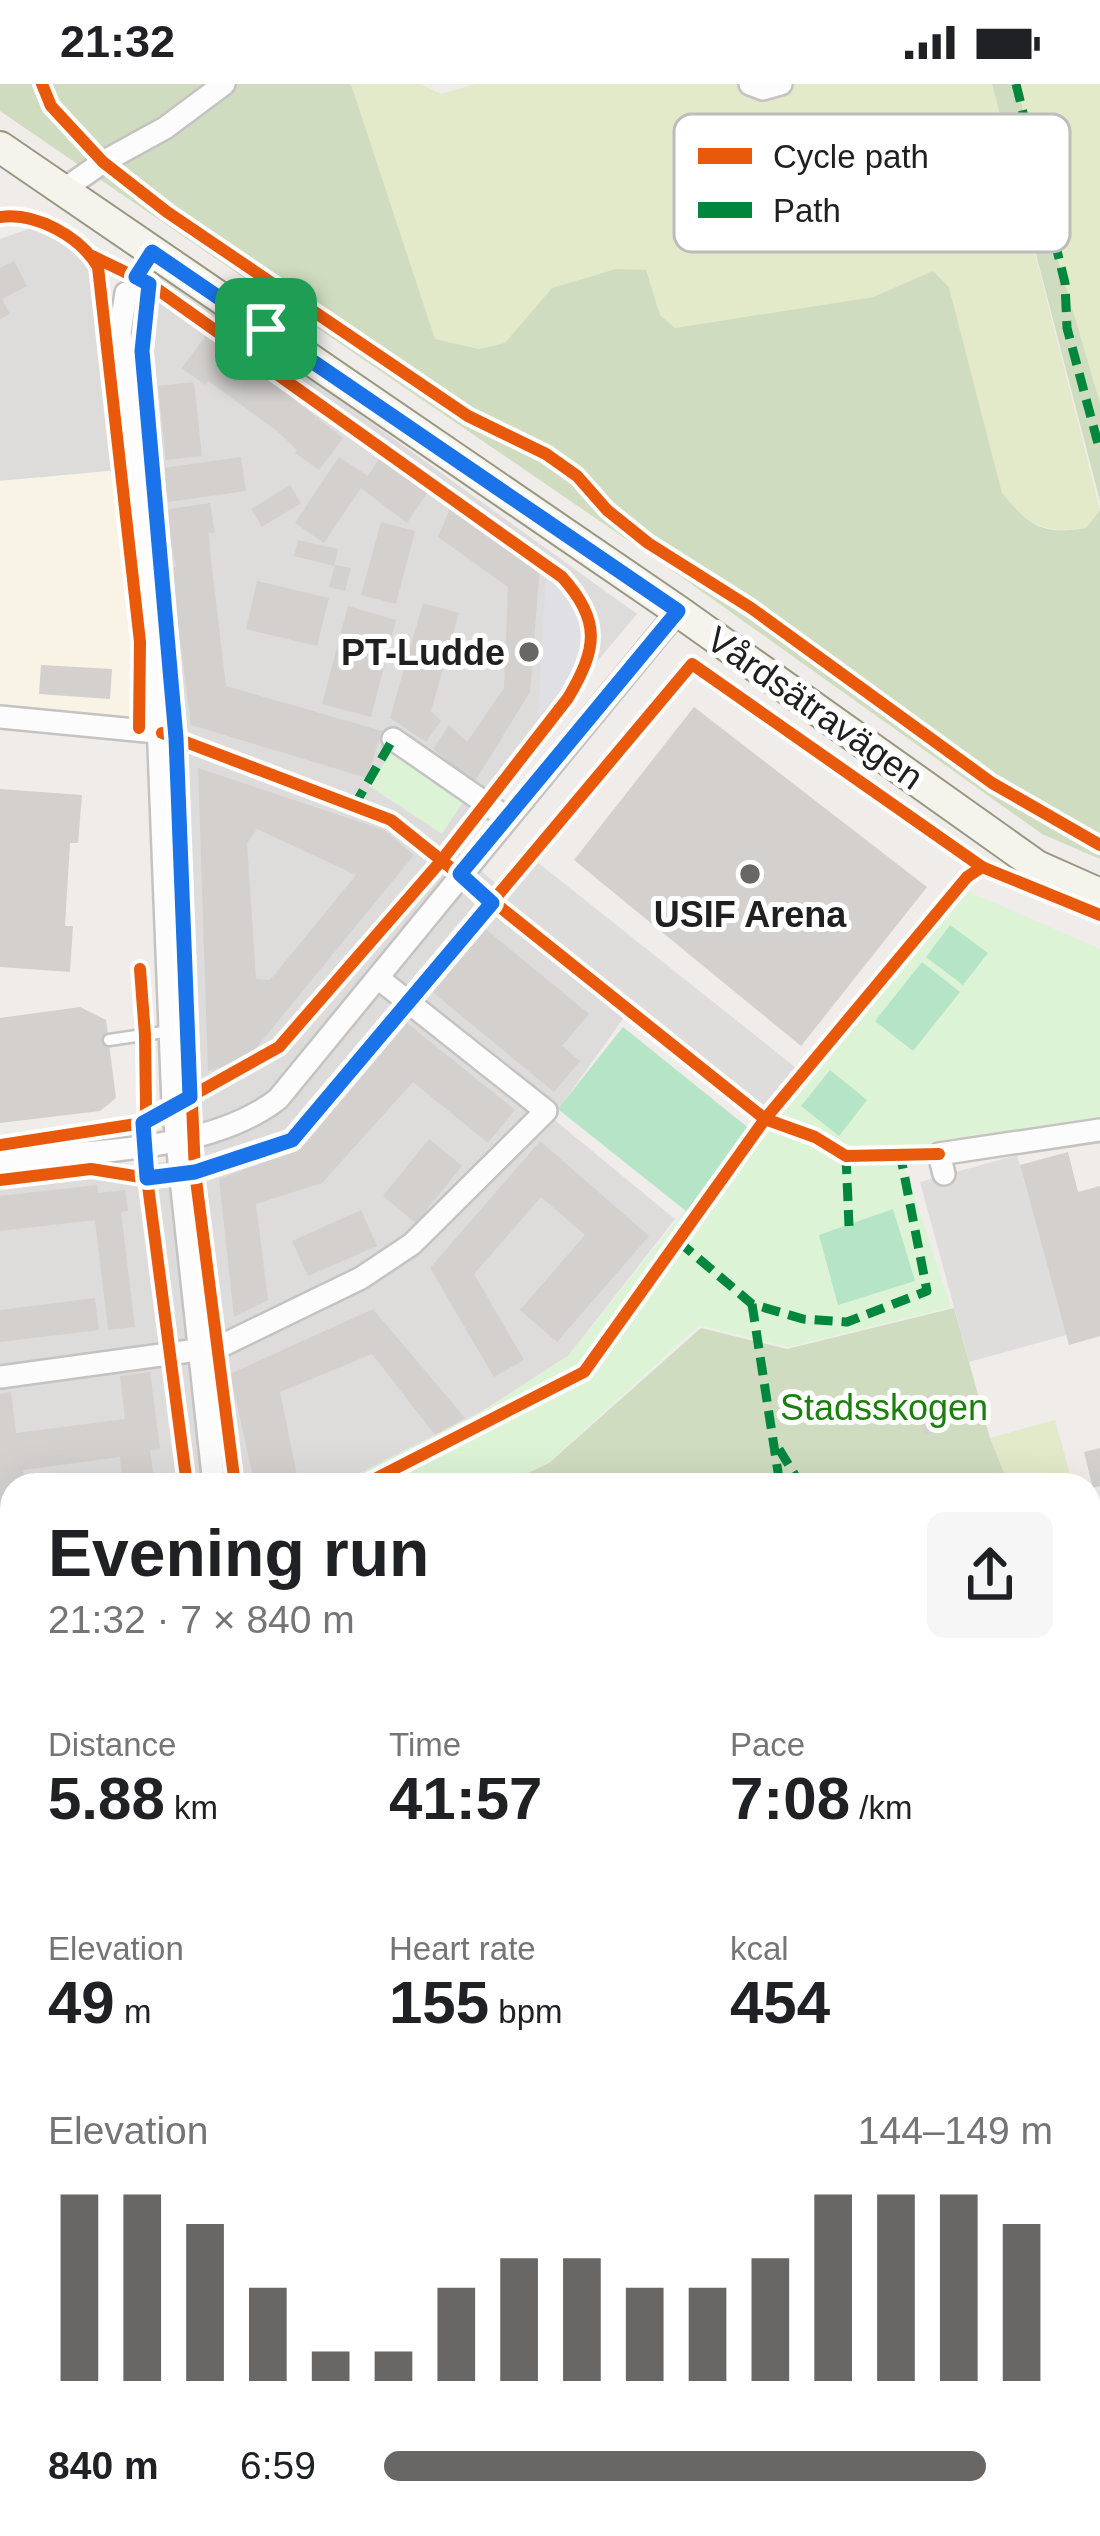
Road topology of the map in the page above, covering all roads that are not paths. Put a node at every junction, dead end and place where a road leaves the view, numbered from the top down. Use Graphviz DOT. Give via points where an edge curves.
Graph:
graph roads {
  1 [pos="224,84"];
  2 [pos="750,84"];
  3 [pos="781,84"];
  4 [pos="0,147"];
  5 [pos="63,190"];
  6 [pos="152,252"];
  7 [pos="126,292"];
  8 [pos="678,611"];
  9 [pos="0,717"];
  10 [pos="157,732"];
  11 [pos="393,739"];
  12 [pos="508,818"];
  13 [pos="1100,894"];
  14 [pos="378,978"];
  15 [pos="170,1030"];
  16 [pos="109,1040"];
  17 [pos="1100,1130"];
  18 [pos="177,1140"];
  19 [pos="0,1160"];
  20 [pos="944,1174"];
  21 [pos="200,1350"];
  22 [pos="0,1377"];
  23 [pos="213,1473"];
  1 -- 5 [label="street"];
  2 -- 3 [label="street"];
  4 -- 5 [label="main road, Vårdsätravägen"];
  5 -- 6 [label="main road, Vårdsätravägen"];
  6 -- 7 [label="lane"];
  6 -- 8 [label="main road, Vårdsätravägen"];
  7 -- 10 [label="street" via="120,333 155,645"];
  8 -- 12 [label="street"];
  8 -- 13 [label="main road, Vårdsätravägen" via="1036,866"];
  9 -- 10 [label="street"];
  10 -- 15 [label="street"];
  11 -- 12 [label="street"];
  12 -- 14 [label="street"];
  14 -- 18 [label="street" via="278,1099 241,1122"];
  14 -- 21 [label="street" via="546,1111 412,1244 361,1278"];
  15 -- 16 [label="lane"];
  15 -- 18 [label="street"];
  17 -- 20 [label="street" via="938,1154"];
  18 -- 19 [label="street"];
  18 -- 21 [label="street"];
  21 -- 22 [label="street"];
  21 -- 23 [label="street"];
}
